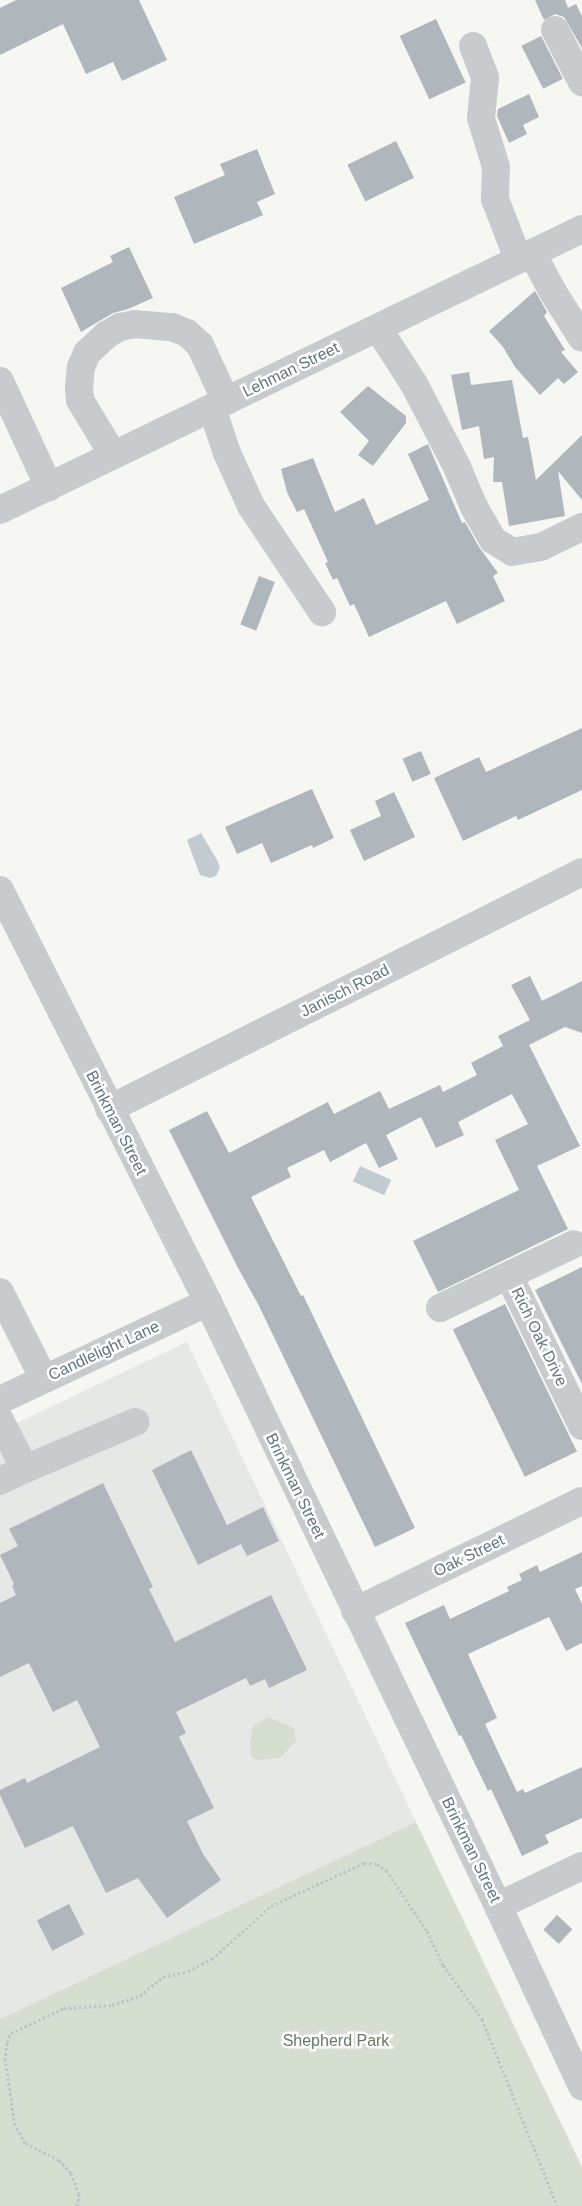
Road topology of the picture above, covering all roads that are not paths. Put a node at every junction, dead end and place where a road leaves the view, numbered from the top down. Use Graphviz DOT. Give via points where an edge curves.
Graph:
graph roads {
  1 [pos="555,30"];
  2 [pos="473,46"];
  3 [pos="582,82"];
  4 [pos="582,229"];
  5 [pos="525,256"];
  6 [pos="378,328"];
  7 [pos="582,338"];
  8 [pos="0,381"];
  9 [pos="219,404"];
  10 [pos="113,456"];
  11 [pos="49,486"];
  12 [pos="0,510"];
  13 [pos="582,527"];
  14 [pos="322,612"];
  15 [pos="582,872"];
  16 [pos="0,890"];
  17 [pos="109,1109"];
  18 [pos="574,1244"];
  19 [pos="508,1276"];
  20 [pos="0,1292"];
  21 [pos="208,1302"];
  22 [pos="440,1308"];
  23 [pos="44,1379"];
  24 [pos="0,1400"];
  25 [pos="0,1420"];
  26 [pos="135,1422"];
  27 [pos="582,1426"];
  28 [pos="25,1469"];
  29 [pos="0,1481"];
  30 [pos="582,1501"];
  31 [pos="355,1611"];
  32 [pos="582,1866"];
  33 [pos="498,1906"];
  34 [pos="582,2086"];
  1 -- 3 [label="street"];
  2 -- 5 [label="street" via="485,78 481,118 496,167 495,199"];
  4 -- 5 [label="street, Lehman Street"];
  5 -- 6 [label="street, Lehman Street"];
  5 -- 7 [label="street"];
  6 -- 9 [label="street, Lehman Street"];
  6 -- 13 [label="street" via="414,384 493,540 512,552 541,547"];
  8 -- 11 [label="street"];
  9 -- 10 [label="street, Lehman Street"];
  9 -- 10 [label="street" via="200,345 187,333 172,327 135,324 120,327 87,353 81,367 79,388 80,400"];
  9 -- 14 [label="street" via="227,453 251,506"];
  10 -- 11 [label="street, Lehman Street"];
  11 -- 12 [label="street, Lehman Street"];
  15 -- 17 [label="street, Janisch Road"];
  16 -- 17 [label="street, Brinkman Street"];
  17 -- 21 [label="street, Brinkman Street"];
  18 -- 19 [label="street"];
  19 -- 22 [label="street"];
  19 -- 27 [label="street, Rich Oak Drive"];
  20 -- 23 [label="street"];
  21 -- 23 [label="street, Candlelight Lane"];
  21 -- 31 [label="street, Brinkman Street"];
  23 -- 24 [label="street, Candlelight Lane"];
  25 -- 28 [label="street"];
  26 -- 28 [label="street"];
  28 -- 29 [label="street"];
  30 -- 31 [label="street, Oak Street"];
  31 -- 33 [label="street, Brinkman Street"];
  32 -- 33 [label="street"];
  33 -- 34 [label="street, Brinkman Street"];
}
